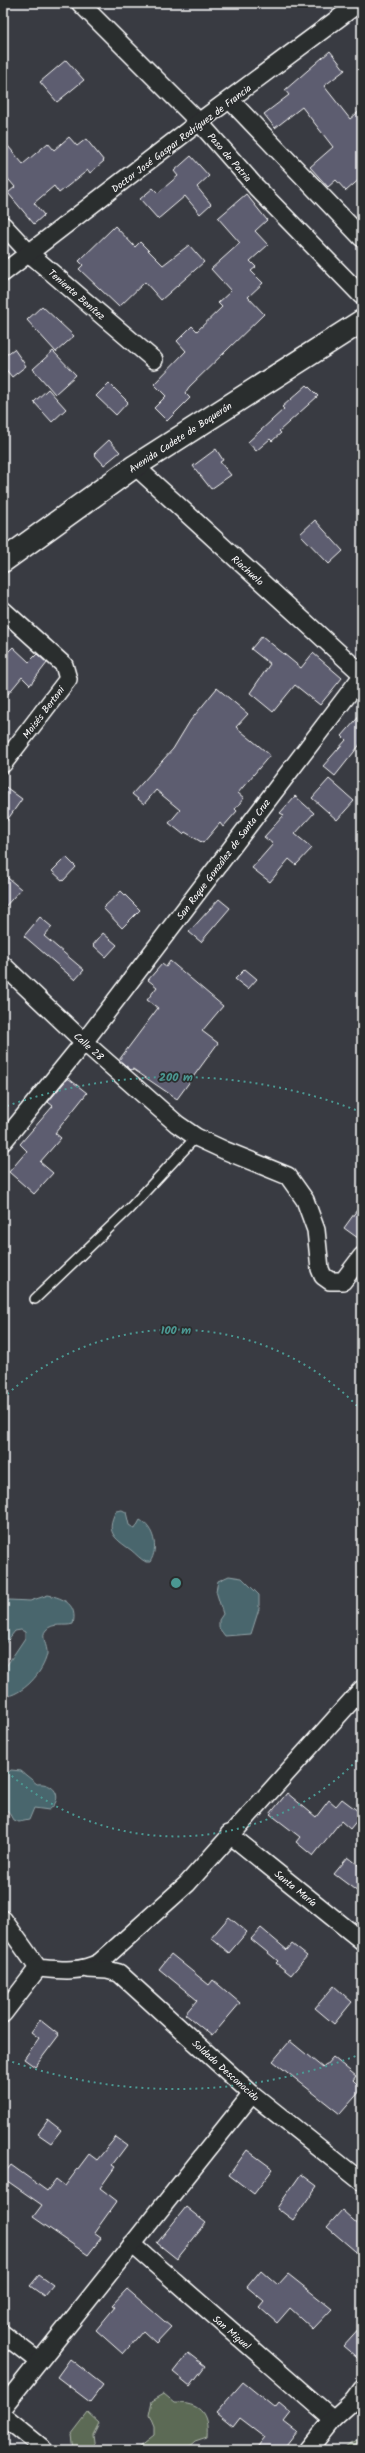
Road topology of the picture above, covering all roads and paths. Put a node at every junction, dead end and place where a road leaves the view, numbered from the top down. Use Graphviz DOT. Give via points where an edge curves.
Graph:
graph roads {
  1 [pos="80,3"];
  2 [pos="358,3"];
  3 [pos="230,100"];
  4 [pos="199,122"];
  5 [pos="3,225"];
  6 [pos="362,238"];
  7 [pos="30,254"];
  8 [pos="3,274"];
  9 [pos="362,296"];
  10 [pos="362,321"];
  11 [pos="154,360"];
  12 [pos="135,466"];
  13 [pos="3,561"];
  14 [pos="3,610"];
  15 [pos="362,675"];
  16 [pos="3,764"];
  17 [pos="3,965"];
  18 [pos="84,1042"];
  19 [pos="196,1137"];
  20 [pos="3,1142"];
  21 [pos="362,1256"];
  22 [pos="35,1299"];
  23 [pos="360,1696"];
  24 [pos="229,1834"];
  25 [pos="3,1919"];
  26 [pos="362,1941"];
  27 [pos="94,1965"];
  28 [pos="38,1968"];
  29 [pos="3,2014"];
  30 [pos="252,2094"];
  31 [pos="362,2182"];
  32 [pos="132,2244"];
  33 [pos="3,2334"];
  34 [pos="38,2361"];
  35 [pos="359,2400"];
  36 [pos="3,2407"];
  37 [pos="3,2416"];
  38 [pos="333,2419"];
  39 [pos="45,2450"];
  40 [pos="308,2450"];
  1 -- 4 [label="street, Paso de Patria"];
  2 -- 3 [label="street, Doctor José Gaspar Rodríguez de Francia"];
  3 -- 4 [label="street, Doctor José Gaspar Rodríguez de Francia"];
  3 -- 6 [label="street"];
  4 -- 7 [label="street, Doctor José Gaspar Rodríguez de Francia"];
  4 -- 9 [label="street, Paso de Patria" via="256,187"];
  5 -- 7 [label="street, Teniente Benítez"];
  7 -- 8 [label="street, Doctor José Gaspar Rodríguez de Francia"];
  7 -- 11 [label="street, Teniente Benítez"];
  10 -- 12 [label="main road, Avenida Cadete de Boquerón"];
  12 -- 13 [label="main road, Avenida Cadete de Boquerón"];
  12 -- 15 [label="street, Riachuelo"];
  14 -- 16 [label="street, Moisés Bertoni" via="64,665 68,678"];
  15 -- 18 [label="street, San Roque González de Santa Cruz"];
  17 -- 18 [label="street, Calle 28"];
  18 -- 19 [label="street, Calle 28" via="177,1124"];
  18 -- 20 [label="street, San Roque González de Santa Cruz"];
  19 -- 21 [label="street, Calle 28" via="288,1176 305,1200 316,1230 320,1270 323,1276 330,1281 343,1281"];
  19 -- 22 [label="lane" via="129,1210"];
  23 -- 24 [label="street"];
  24 -- 26 [label="street, Santa María"];
  24 -- 27 [label="street" via="187,1884"];
  25 -- 28 [label="street"];
  27 -- 28 [label="street, Soldado Desconocido" via="59,1970"];
  27 -- 30 [label="street, Soldado Desconocido" via="118,1973"];
  28 -- 29 [label="street"];
  30 -- 31 [label="street, Soldado Desconocido"];
  30 -- 32 [label="street"];
  32 -- 34 [label="street"];
  32 -- 38 [label="street, San Miguel"];
  33 -- 34 [label="street"];
  34 -- 36 [label="street"];
  35 -- 38 [label="street"];
  37 -- 39 [label="street"];
  38 -- 40 [label="street"];
}
